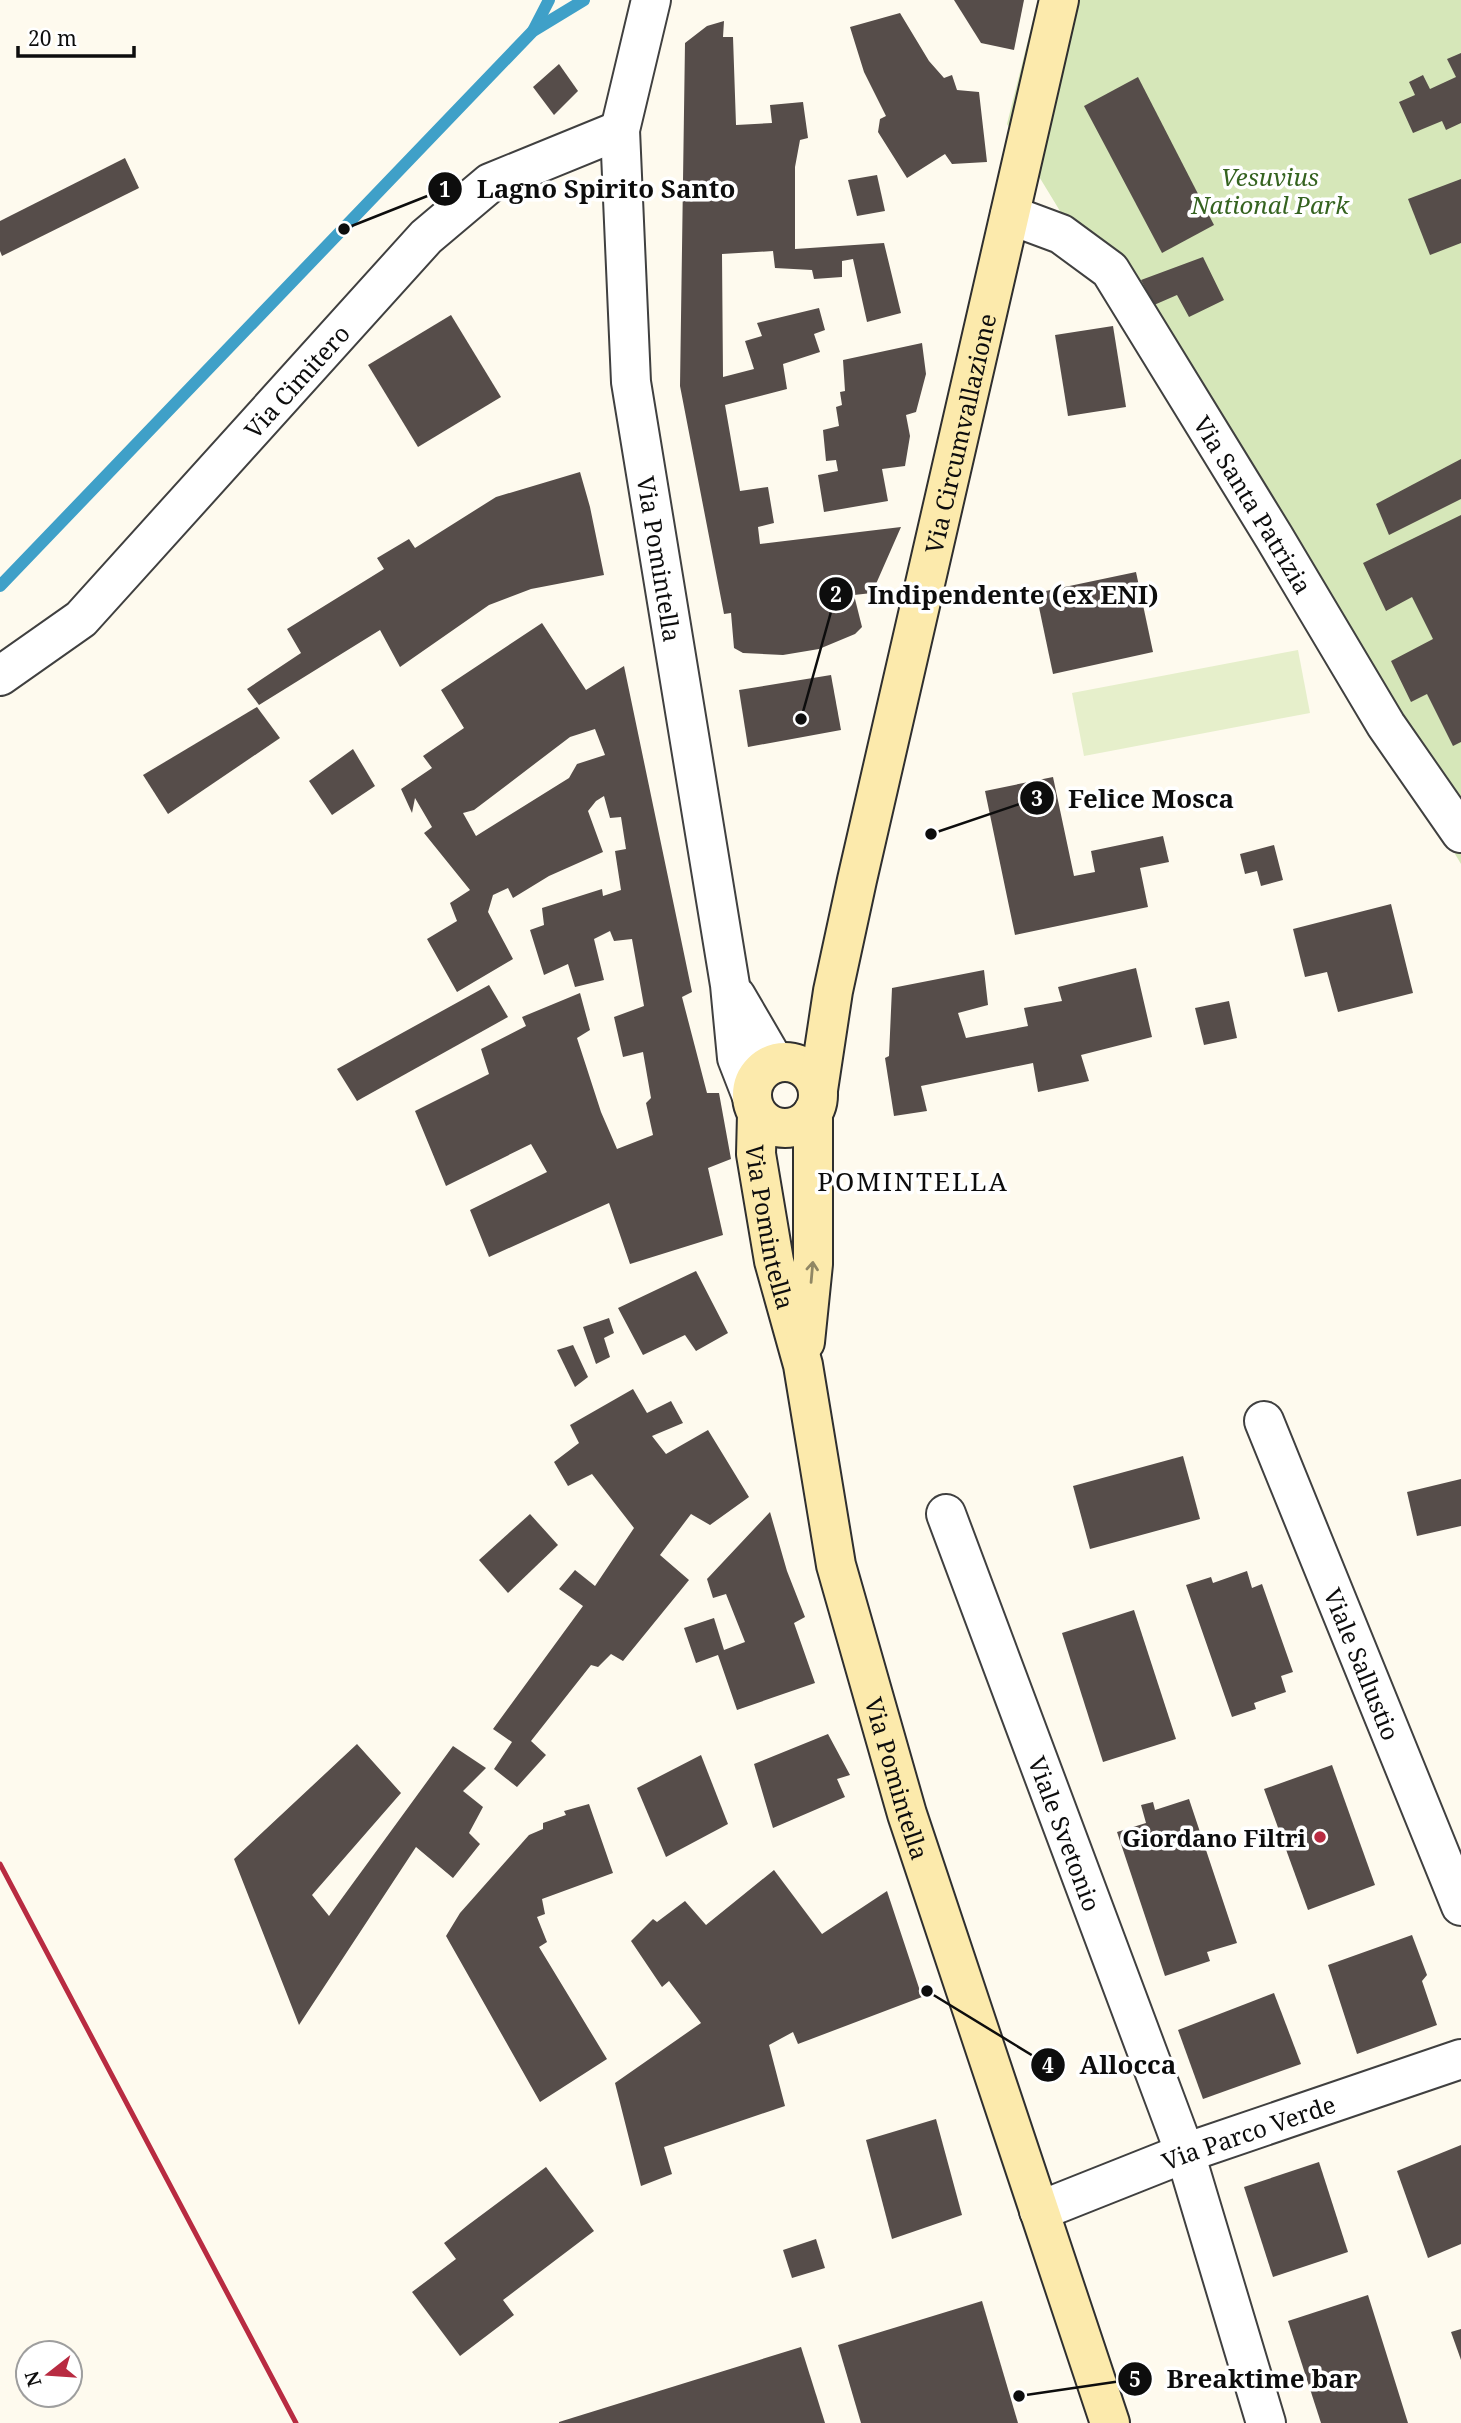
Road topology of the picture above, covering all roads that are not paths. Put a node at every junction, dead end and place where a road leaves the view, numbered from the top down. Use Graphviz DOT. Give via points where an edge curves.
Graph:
graph roads {
  1 [pos="651,0"];
  2 [pos="1059,0"];
  3 [pos="620,130"];
  4 [pos="1010,215"];
  5 [pos="0,676"];
  6 [pos="1461,833"];
  7 [pos="730,985"];
  8 [pos="833,991"];
  9 [pos="780,1062"];
  10 [pos="816,1101"];
  11 [pos="754,1104"];
  12 [pos="803,1365"];
  13 [pos="1264,1421"];
  14 [pos="946,1514"];
  15 [pos="1461,1906"];
  16 [pos="1461,2059"];
  17 [pos="1185,2153"];
  18 [pos="1039,2211"];
  19 [pos="1110,2423"];
  20 [pos="1266,2423"];
  1 -- 3 [label="street, Via Pomintella"];
  2 -- 4 [label="main road, Via Circumvallazione"];
  3 -- 5 [label="street, Via Cimitero" via="489,183 426,237 81,619"];
  3 -- 7 [label="street, Via Pomintella" via="631,382"];
  4 -- 6 [label="street, Via Santa Patrizia" via="1061,234 1110,270 1386,725"];
  4 -- 8 [label="main road, Via Circumvallazione"];
  7 -- 9 [label="street, Via Pomintella"];
  7 -- 11 [label="street, Via Pomintella" via="737,1058"];
  8 -- 9 [label="main road, Via Circumvallazione"];
  8 -- 10 [label="main road, Via Circumvallazione"];
  9 -- 10 [label="main road" via="797,1063 807,1070 814,1079"];
  9 -- 11 [label="main road" via="758,1074 752,1084"];
  10 -- 11 [label="main road" via="806,1121 786,1128 775,1127"];
  12 -- 10 [label="main road, Via Circumvallazione, one-way" via="813,1264"];
  11 -- 12 [label="main road, Via Pomintella" via="756,1154 774,1261"];
  12 -- 18 [label="main road, Via Pomintella" via="836,1565 907,1814"];
  13 -- 15 [label="street, Viale Sallustio"];
  14 -- 17 [label="street, Viale Svetonio"];
  16 -- 17 [label="street, Via Parco Verde"];
  17 -- 18 [label="street, Via Parco Verde"];
  17 -- 20 [label="street, Viale Svetonio"];
  18 -- 19 [label="main road, Via Pomintella"];
}
